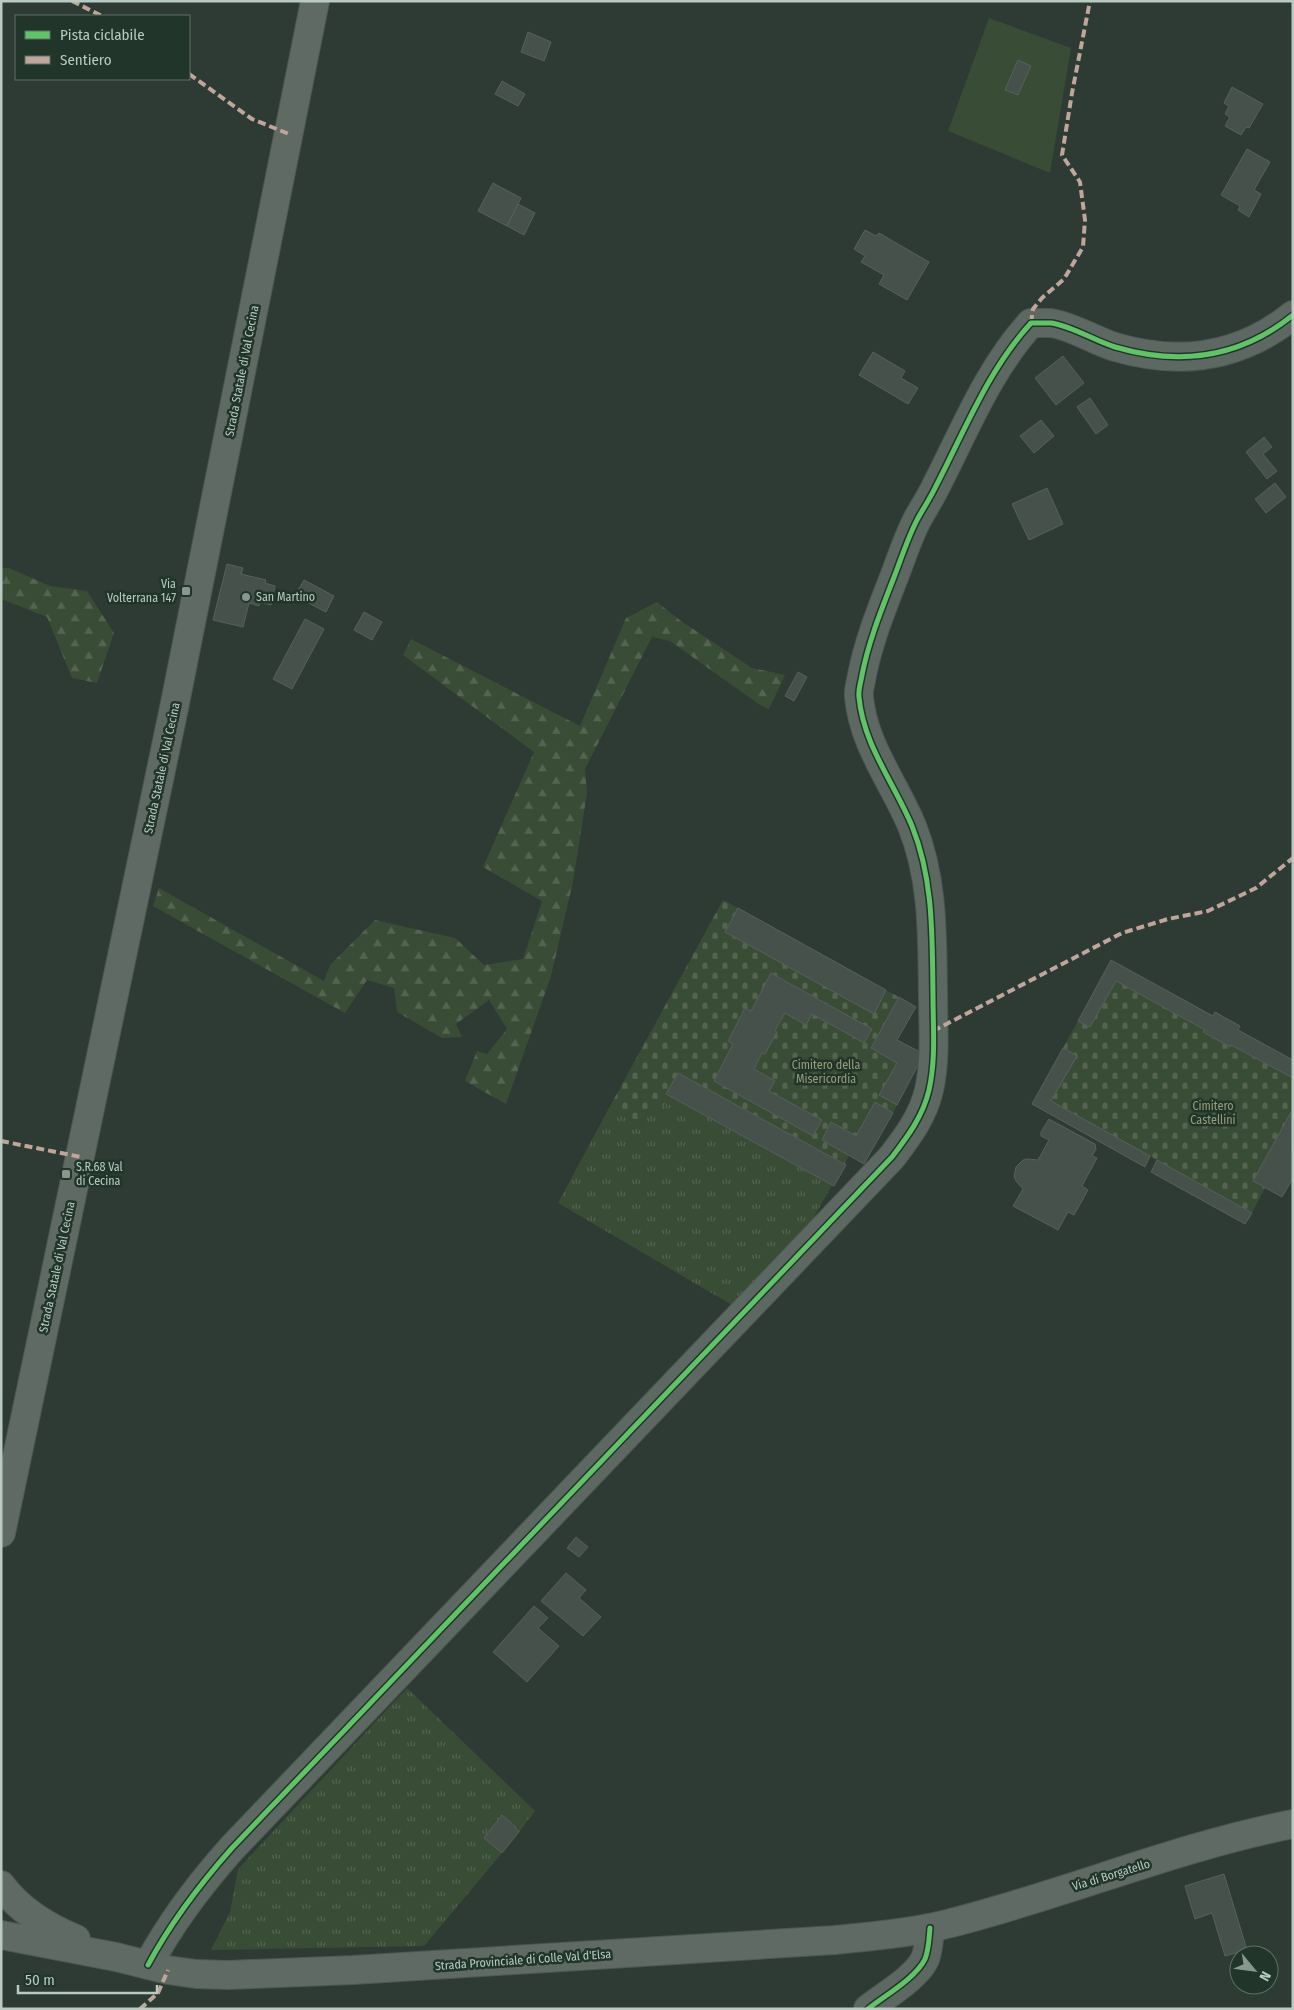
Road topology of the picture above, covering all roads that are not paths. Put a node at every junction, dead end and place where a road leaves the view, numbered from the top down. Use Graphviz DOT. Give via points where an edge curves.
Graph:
graph roads {
  1 [pos="315,1"];
  2 [pos="1293,315"];
  3 [pos="1,1533"];
  4 [pos="1293,1824"];
  5 [pos="5,1893"];
  6 [pos="930,1928"];
  7 [pos="1,1935"];
  8 [pos="116,1957"];
  9 [pos="148,1965"];
  10 [pos="868,2009"];
  1 -- 3 [label="main road, Strada Statale di Val Cecina" via="174,708"];
  2 -- 9 [label="street" via="1273,331 1237,348 1196,356 1167,358 1142,354 1114,347 1052,323 1031,323 1016,340 975,407 915,522 867,646 858,695 864,729 912,826 930,896 934,1059 929,1091 920,1115 892,1157 220,1861 181,1912"];
  4 -- 6 [label="main road, Via di Borgatello" via="1231,1839"];
  5 -- 8 [label="main road, Strada Provinciale di Colle Val d'Elsa" via="31,1915 62,1934"];
  6 -- 9 [label="main road, Strada Provinciale di Colle Val d'Elsa" via="835,1940 287,1974 196,1974"];
  6 -- 10 [label="street" via="928,1949 922,1963"];
  7 -- 8 [label="main road, Strada Provinciale di Colle Val d'Elsa"];
  8 -- 9 [label="main road, Strada Provinciale di Colle Val d'Elsa"];
}
